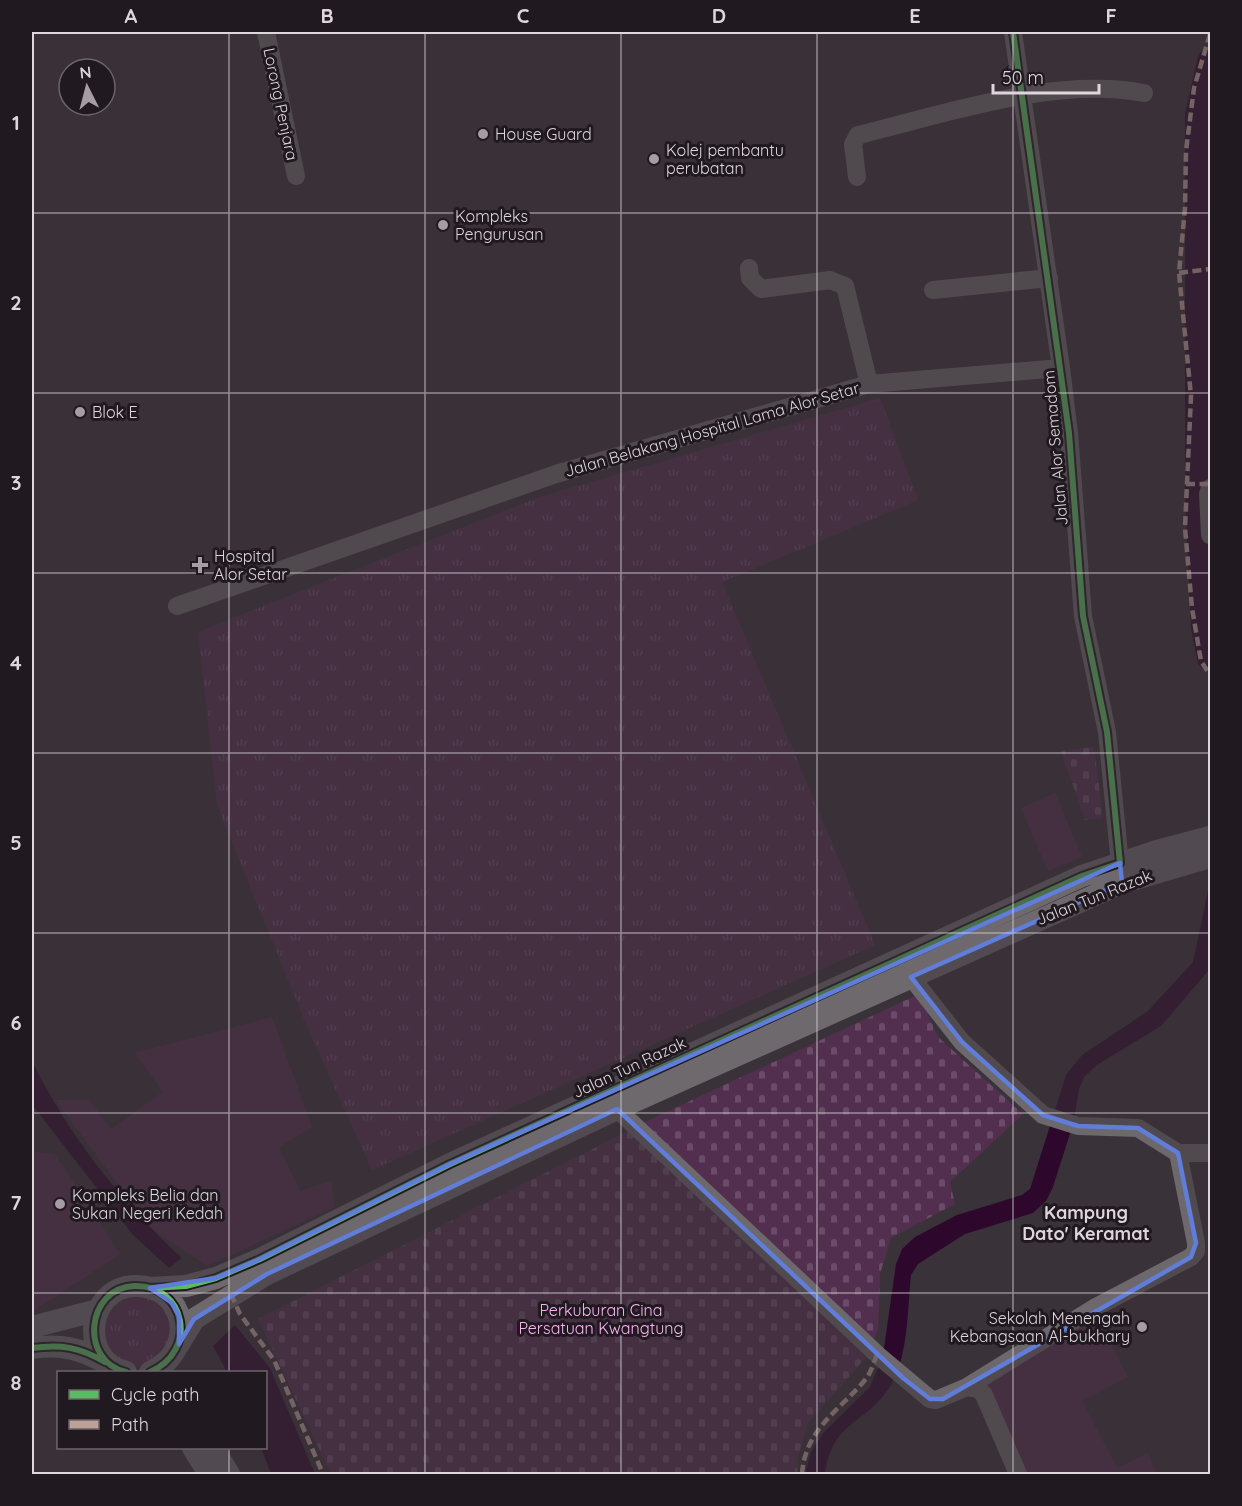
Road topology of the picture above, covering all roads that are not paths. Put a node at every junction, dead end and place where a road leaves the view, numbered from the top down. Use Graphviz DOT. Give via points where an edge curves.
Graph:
graph roads {
  1 [pos="266,32"];
  2 [pos="1013,32"];
  3 [pos="1144,93"];
  4 [pos="1023,96"];
  5 [pos="296,176"];
  6 [pos="857,177"];
  7 [pos="749,268"];
  8 [pos="1049,278"];
  9 [pos="933,290"];
  10 [pos="1061,368"];
  11 [pos="869,384"];
  12 [pos="1210,488"];
  13 [pos="1210,535"];
  14 [pos="177,606"];
  15 [pos="1210,837"];
  16 [pos="1210,857"];
  17 [pos="1121,873"];
  18 [pos="911,977"];
  19 [pos="617,1109"];
  20 [pos="1178,1154"];
  21 [pos="1210,1154"];
  22 [pos="150,1288"];
  23 [pos="98,1310"];
  24 [pos="32,1327"];
  25 [pos="32,1348"];
  26 [pos="175,1358"];
  27 [pos="116,1368"];
  28 [pos="152,1371"];
  29 [pos="967,1386"];
  30 [pos="194,1449"];
  31 [pos="214,1449"];
  32 [pos="209,1474"];
  33 [pos="229,1474"];
  34 [pos="1018,1474"];
  1 -- 5 [label="street, Lorong Penjara"];
  2 -- 4 [label="street, Jalan Alor Semadom"];
  3 -- 4 [label="street" via="1100,87"];
  4 -- 6 [label="street" via="858,135 853,144"];
  4 -- 8 [label="street, Jalan Alor Semadom"];
  7 -- 11 [label="street" via="750,278 761,289 830,280 845,286"];
  8 -- 9 [label="street"];
  8 -- 10 [label="street, Jalan Alor Semadom"];
  10 -- 11 [label="street, Jalan Belakang Hospital Lama Alor Setar"];
  10 -- 17 [label="street, Jalan Alor Semadom" via="1083,616 1107,732"];
  11 -- 14 [label="street, Jalan Belakang Hospital Lama Alor Setar" via="556,474"];
  12 -- 13 [label="street"];
  15 -- 17 [label="main road, Jalan Tun Razak"];
  16 -- 17 [label="main road, Jalan Tun Razak"];
  17 -- 18 [label="main road, Jalan Tun Razak"];
  17 -- 22 [label="main road, Jalan Tun Razak" via="1082,876 450,1164 216,1278 186,1286"];
  18 -- 19 [label="main road, Jalan Tun Razak"];
  18 -- 20 [label="street" via="962,1042 1043,1115 1078,1126 1138,1128"];
  19 -- 26 [label="main road, Jalan Tun Razak" via="267,1274 194,1319"];
  19 -- 29 [label="street" via="903,1378 936,1400"];
  20 -- 21 [label="street"];
  20 -- 29 [label="street" via="1196,1243 1191,1257 1096,1308"];
  22 -- 23 [label="main road, Jalan Tun Razak" via="133,1286 119,1290"];
  22 -- 26 [label="main road" via="172,1303 179,1316 181,1330"];
  23 -- 24 [label="main road"];
  23 -- 27 [label="main road" via="93,1338 98,1352"];
  25 -- 27 [label="main road" via="51,1345 84,1350"];
  26 -- 28 [label="main road"];
  29 -- 34 [label="street" via="984,1395"];
  30 -- 32 [label="main road"];
  31 -- 33 [label="main road"];
}
